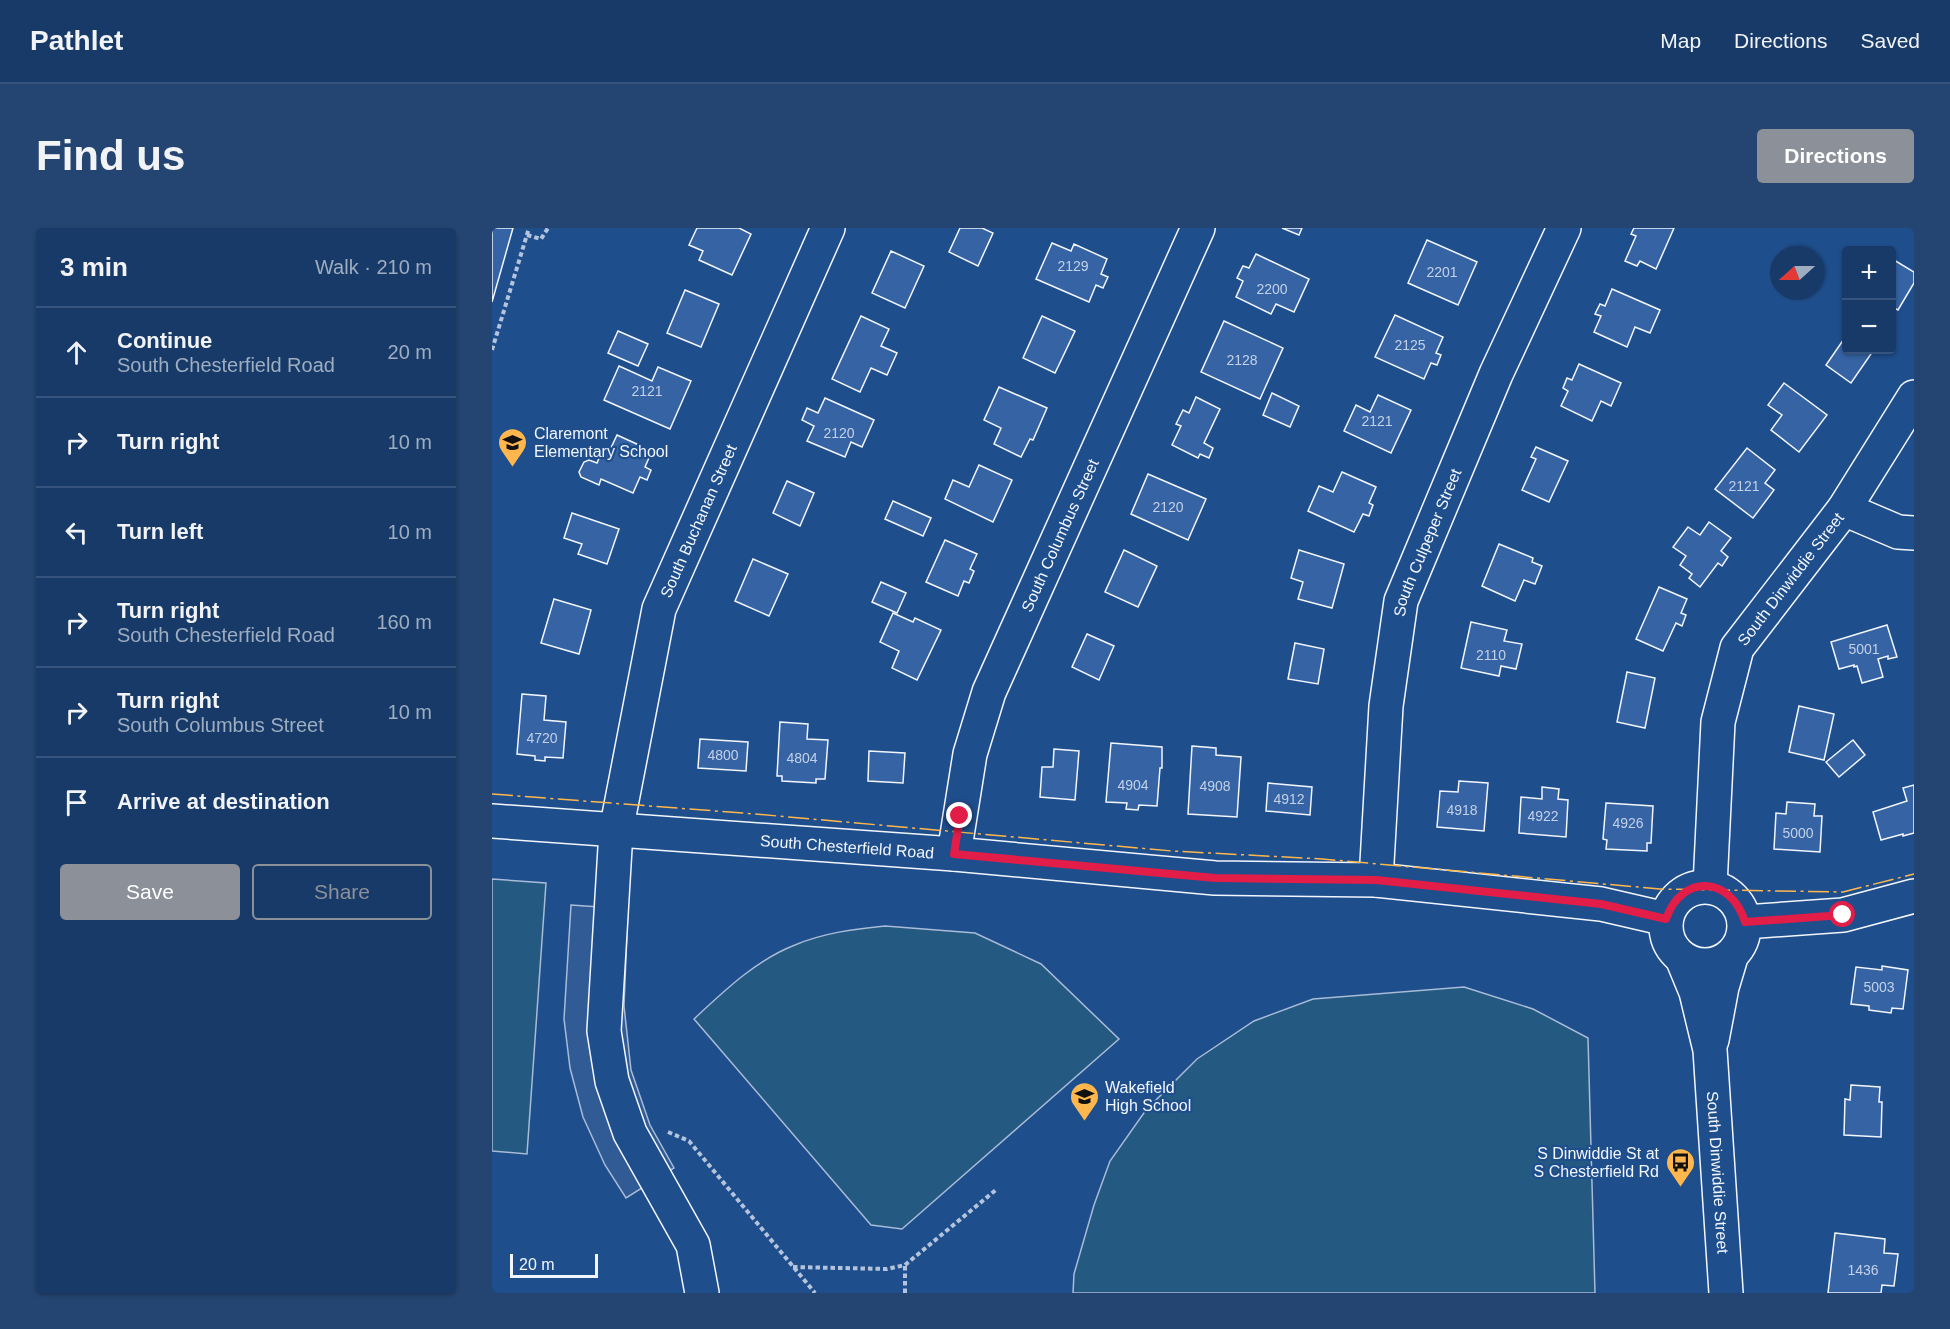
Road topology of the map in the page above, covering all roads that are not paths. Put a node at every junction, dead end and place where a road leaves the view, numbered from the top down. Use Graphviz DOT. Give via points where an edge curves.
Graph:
graph roads {
  1 [pos="828,228"];
  2 [pos="1198,228"];
  3 [pos="1564,228"];
  4 [pos="1914,397"];
  5 [pos="1844,509"];
  6 [pos="1914,533"];
  7 [pos="492,821"];
  8 [pos="616,831"];
  9 [pos="954,854"];
  10 [pos="1376,880"];
  11 [pos="1710,886"];
  12 [pos="1914,896"];
  13 [pos="1666,919"];
  14 [pos="1745,922"];
  15 [pos="1731,957"];
  16 [pos="1682,958"];
  17 [pos="1710,1050"];
  18 [pos="702,1293"];
  19 [pos="1725,1293"];
  1 -- 8 [label="street, South Buchanan Street" via="659,609"];
  2 -- 9 [label="street, South Columbus Street" via="989,692 970,754"];
  3 -- 10 [label="street, South Culpeper Street" via="1496,374 1401,601 1386,706"];
  4 -- 5 [label="street, South Dinwiddie Street"];
  5 -- 6 [label="street" via="1898,532"];
  5 -- 11 [label="street, South Dinwiddie Street" via="1737,648 1718,722"];
  7 -- 8 [label="street, South Chesterfield Road"];
  8 -- 9 [label="street, South Chesterfield Road"];
  8 -- 18 [label="street, South Buchanan Street" via="604,1031 612,1082 630,1133 693,1245"];
  9 -- 10 [label="street, South Chesterfield Road" via="1215,878"];
  10 -- 13 [label="street, South Chesterfield Road" via="1601,904"];
  11 -- 13 [label="street" via="1686,891"];
  11 -- 14 [label="street" via="1734,898"];
  12 -- 14 [label="street" via="1843,915"];
  13 -- 16 [label="street" via="1667,937"];
  14 -- 15 [label="street" via="1742,941"];
  15 -- 16 [label="street" via="1706,966"];
  15 -- 17 [label="street, South Dinwiddie Street"];
  16 -- 17 [label="street, South Dinwiddie Street" via="1696,992"];
  17 -- 19 [label="street, South Dinwiddie Street"];
}
